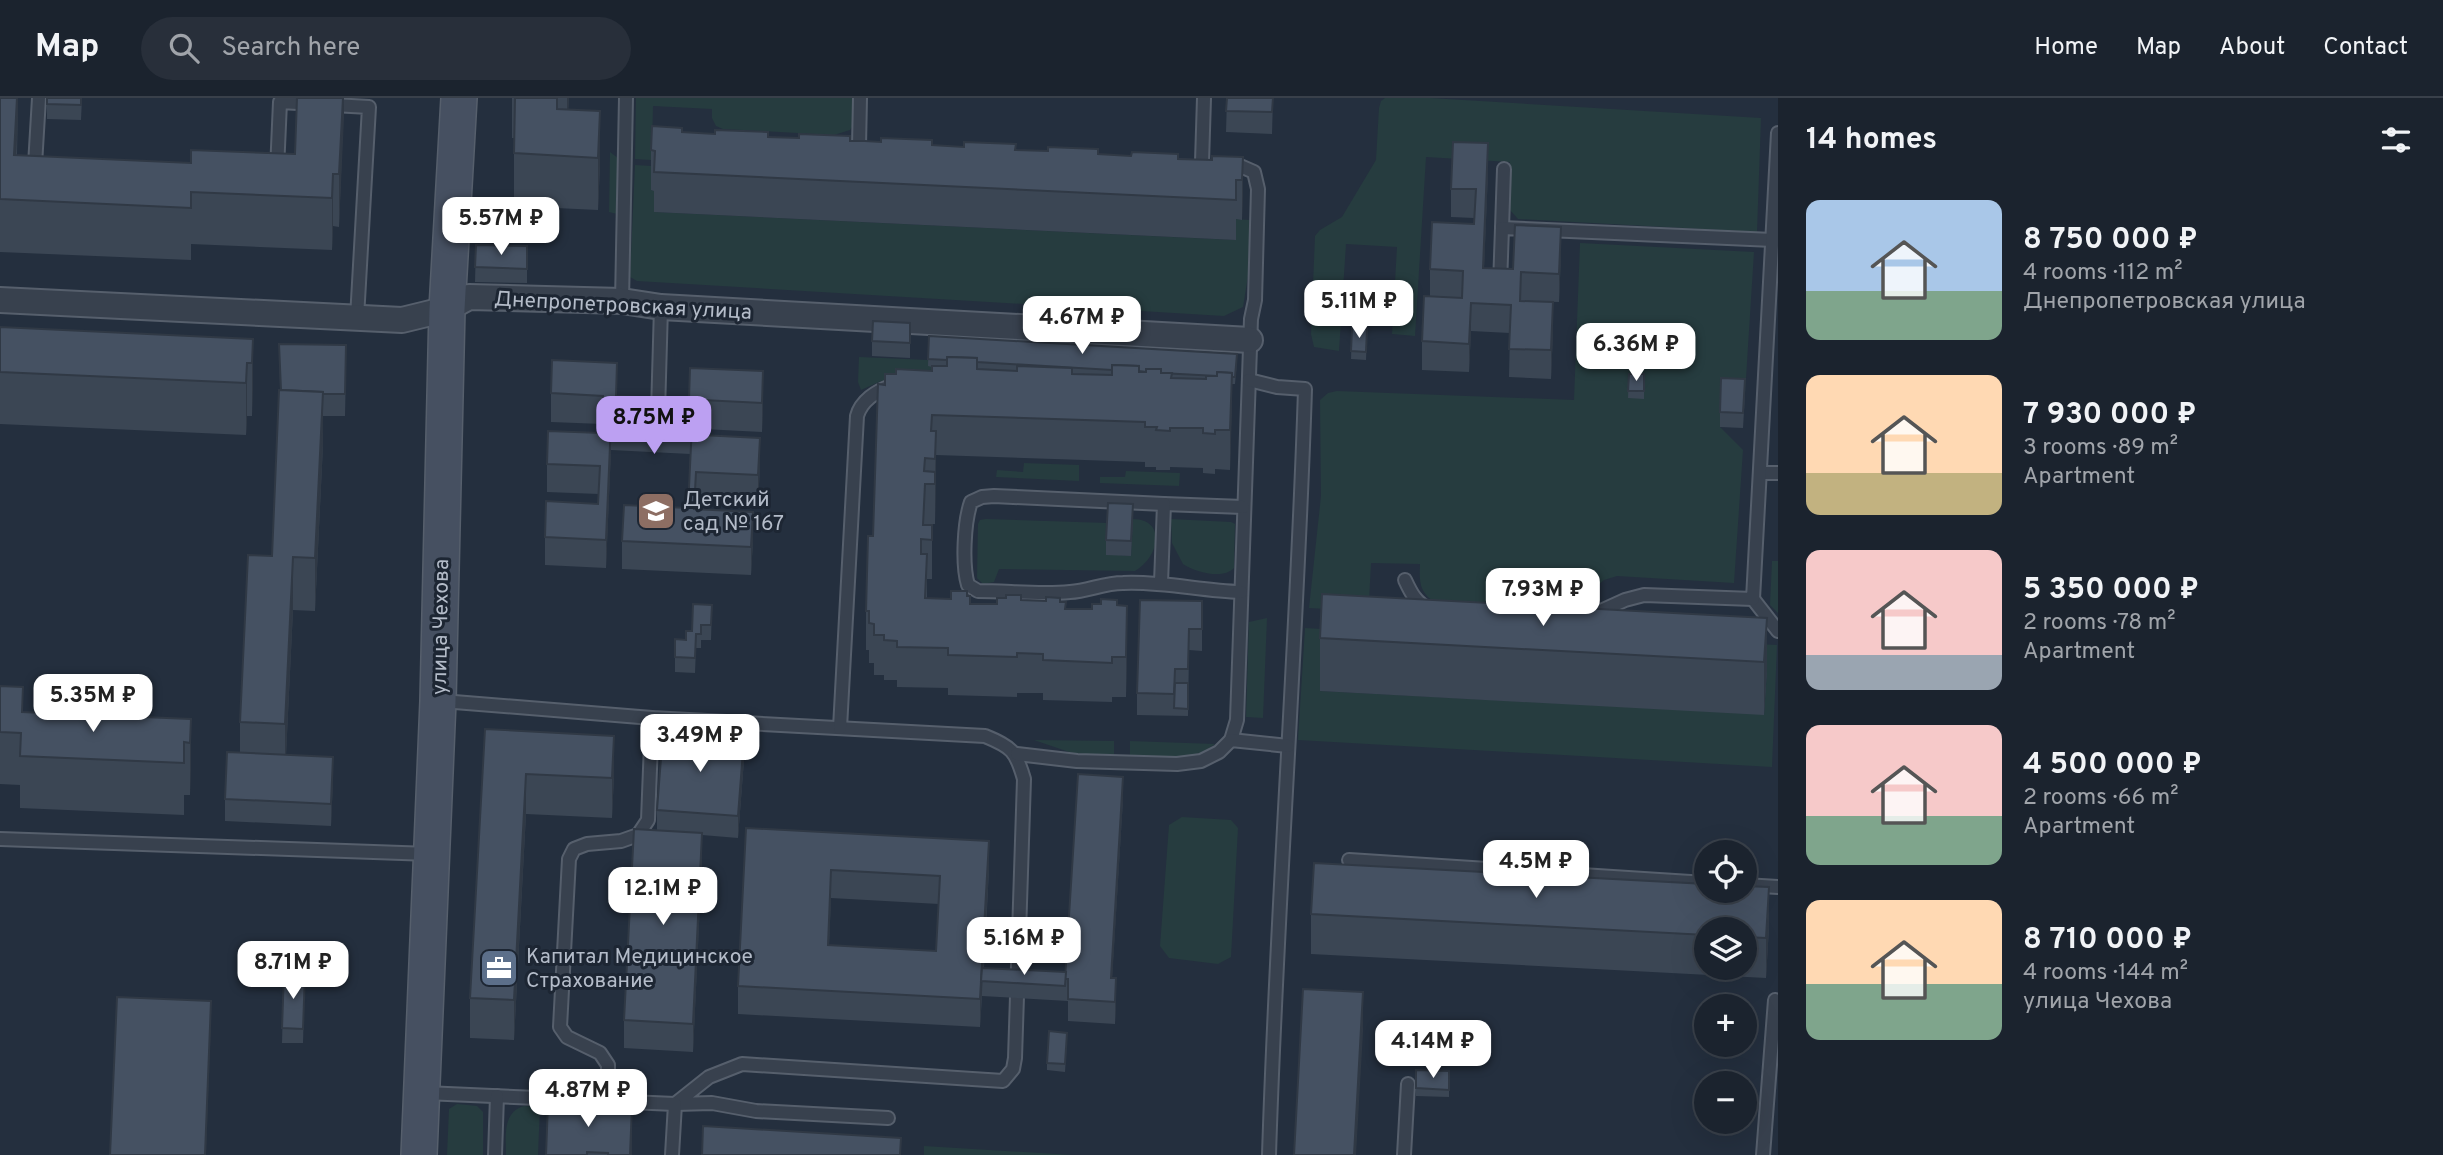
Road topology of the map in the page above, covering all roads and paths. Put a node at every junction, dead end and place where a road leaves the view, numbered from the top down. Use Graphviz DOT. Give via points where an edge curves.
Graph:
graph roads {
  1 [pos="39,98"];
  2 [pos="459,98"];
  3 [pos="626,98"];
  4 [pos="860,98"];
  5 [pos="1204,98"];
  6 [pos="1778,133"];
  7 [pos="845,145"];
  8 [pos="49,166"];
  9 [pos="1504,169"];
  10 [pos="263,177"];
  11 [pos="1502,228"];
  12 [pos="1773,240"];
  13 [pos="1500,287"];
  14 [pos="0,300"];
  15 [pos="622,302"];
  16 [pos="661,307"];
  17 [pos="447,309"];
  18 [pos="357,318"];
  19 [pos="1250,340"];
  20 [pos="1249,380"];
  21 [pos="903,384"];
  22 [pos="658,412"];
  23 [pos="1760,473"];
  24 [pos="1778,473"];
  25 [pos="1164,504"];
  26 [pos="1243,507"];
  27 [pos="1405,580"];
  28 [pos="1161,583"];
  29 [pos="1241,592"];
  30 [pos="1753,599"];
  31 [pos="1437,613"];
  32 [pos="1582,617"];
  33 [pos="1778,631"];
  34 [pos="438,701"];
  35 [pos="652,718"];
  36 [pos="840,728"];
  37 [pos="1231,740"];
  38 [pos="1288,746"];
  39 [pos="1017,754"];
  40 [pos="0,839"];
  41 [pos="432,854"];
  42 [pos="1349,860"];
  43 [pos="1694,882"];
  44 [pos="1757,886"];
  45 [pos="1778,887"];
  46 [pos="1775,1000"];
  47 [pos="1408,1084"];
  48 [pos="421,1093"];
  49 [pos="497,1096"];
  50 [pos="608,1101"];
  51 [pos="675,1104"];
  52 [pos="888,1118"];
  53 [pos="419,1155"];
  54 [pos="495,1155"];
  55 [pos="672,1155"];
  56 [pos="1269,1155"];
  57 [pos="1404,1155"];
  58 [pos="1763,1155"];
  1 -- 8 [label="lane" via="35,165"];
  2 -- 17 [label="street, улица Чехова"];
  3 -- 15 [label="lane"];
  4 -- 7 [label="lane" via="865,147"];
  5 -- 19 [label="lane" via="1195,162 1238,165 1254,172 1258,189"];
  6 -- 12 [label="lane"];
  9 -- 11 [label="lane"];
  10 -- 18 [label="lane" via="276,178 280,102 369,107"];
  11 -- 12 [label="lane"];
  11 -- 13 [label="lane"];
  12 -- 23 [label="lane"];
  14 -- 18 [label="street, Днепропетровская улица"];
  15 -- 16 [label="street, Днепропетровская улица"];
  15 -- 17 [label="street, Днепропетровская улица" via="469,297"];
  16 -- 19 [label="street, Днепропетровская улица"];
  16 -- 22 [label="lane"];
  17 -- 18 [label="street, Днепропетровская улица" via="402,320"];
  17 -- 34 [label="street, улица Чехова"];
  19 -- 20 [label="lane"];
  20 -- 26 [label="lane" via="1241,398"];
  20 -- 38 [label="lane" via="1306,390"];
  21 -- 36 [label="lane" via="881,390 860,407 857,416"];
  23 -- 24 [label="lane"];
  23 -- 30 [label="lane"];
  25 -- 26 [label="lane"];
  25 -- 28 [label="lane"];
  25 -- 28 [label="lane" via="994,496 971,502 967,513 965,575 968,585 978,591 1070,592 1100,585"];
  26 -- 29 [label="lane"];
  27 -- 31 [label="lane" via="1422,606"];
  28 -- 29 [label="lane"];
  29 -- 37 [label="lane" via="1237,720"];
  30 -- 32 [label="lane" via="1644,595"];
  30 -- 33 [label="lane"];
  34 -- 35 [label="lane"];
  34 -- 41 [label="street, улица Чехова"];
  35 -- 36 [label="lane"];
  35 -- 50 [label="lane" via="648,820 638,835 587,844 574,849 569,859 560,1027 567,1037 600,1053 608,1065"];
  36 -- 39 [label="lane" via="985,736"];
  37 -- 38 [label="lane"];
  37 -- 39 [label="lane" via="1200,761 1177,764"];
  38 -- 56 [label="lane"];
  39 -- 51 [label="lane" via="1024,779 1015,1058 1003,1081 742,1064 709,1077"];
  40 -- 41 [label="lane"];
  41 -- 48 [label="street, улица Чехова"];
  42 -- 43 [label="lane"];
  44 -- 45 [label="lane"];
  46 -- 58 [label="lane"];
  47 -- 57 [label="lane"];
  48 -- 49 [label="lane"];
  48 -- 53 [label="street, улица Чехова"];
  49 -- 50 [label="lane"];
  49 -- 54 [label="lane"];
  50 -- 51 [label="lane"];
  51 -- 52 [label="lane"];
  51 -- 55 [label="lane"];
}
